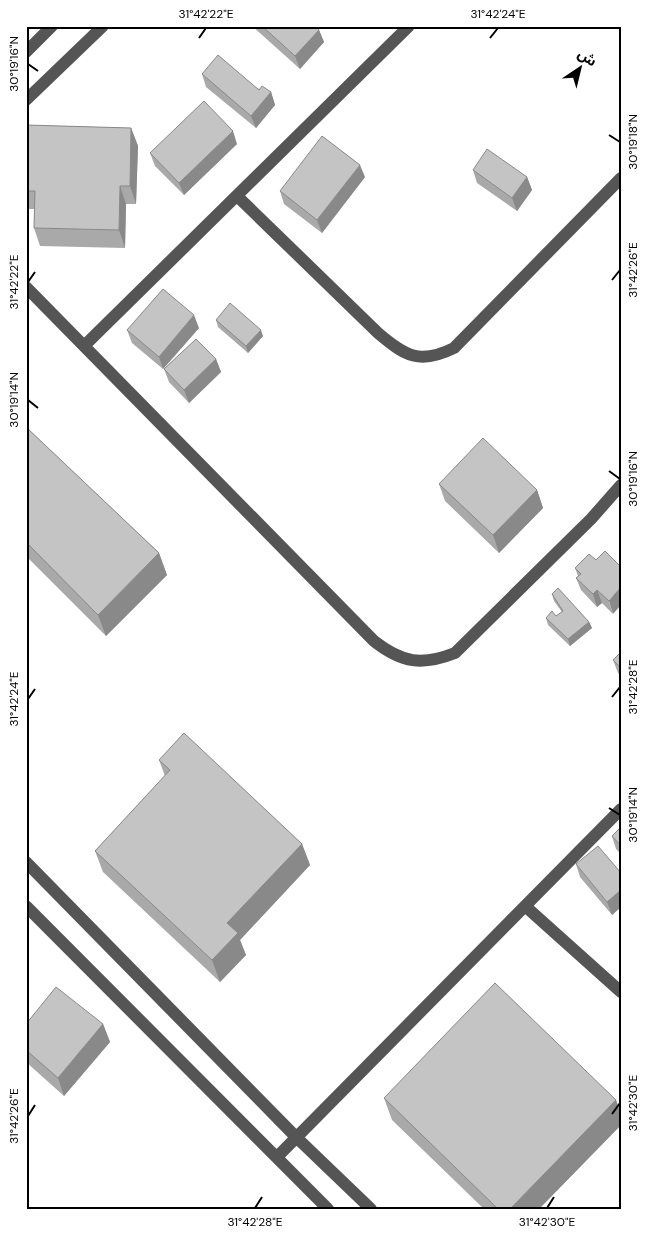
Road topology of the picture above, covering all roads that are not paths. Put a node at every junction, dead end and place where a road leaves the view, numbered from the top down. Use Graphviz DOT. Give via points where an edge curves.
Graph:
graph roads {
  1 [pos="52,26"];
  2 [pos="103,26"];
  3 [pos="409,26"];
  4 [pos="26,52"];
  5 [pos="26,100"];
  6 [pos="621,178"];
  7 [pos="237,196"];
  8 [pos="26,287"];
  9 [pos="84,346"];
  10 [pos="621,485"];
  11 [pos="621,809"];
  12 [pos="26,862"];
  13 [pos="26,906"];
  14 [pos="525,906"];
  15 [pos="621,992"];
  16 [pos="296,1137"];
  17 [pos="277,1157"];
  18 [pos="328,1209"];
  19 [pos="371,1209"];
  1 -- 4 [label="street"];
  2 -- 5 [label="street"];
  3 -- 7 [label="street"];
  6 -- 7 [label="street" via="454,348 438,356 421,358 404,353 378,333"];
  7 -- 9 [label="street"];
  8 -- 9 [label="street"];
  9 -- 10 [label="street" via="374,641 404,659 421,662 439,660 455,653"];
  11 -- 14 [label="street"];
  12 -- 16 [label="street"];
  13 -- 17 [label="street"];
  14 -- 15 [label="street"];
  14 -- 16 [label="street"];
  16 -- 17 [label="street"];
  16 -- 19 [label="street"];
  17 -- 18 [label="street"];
}
